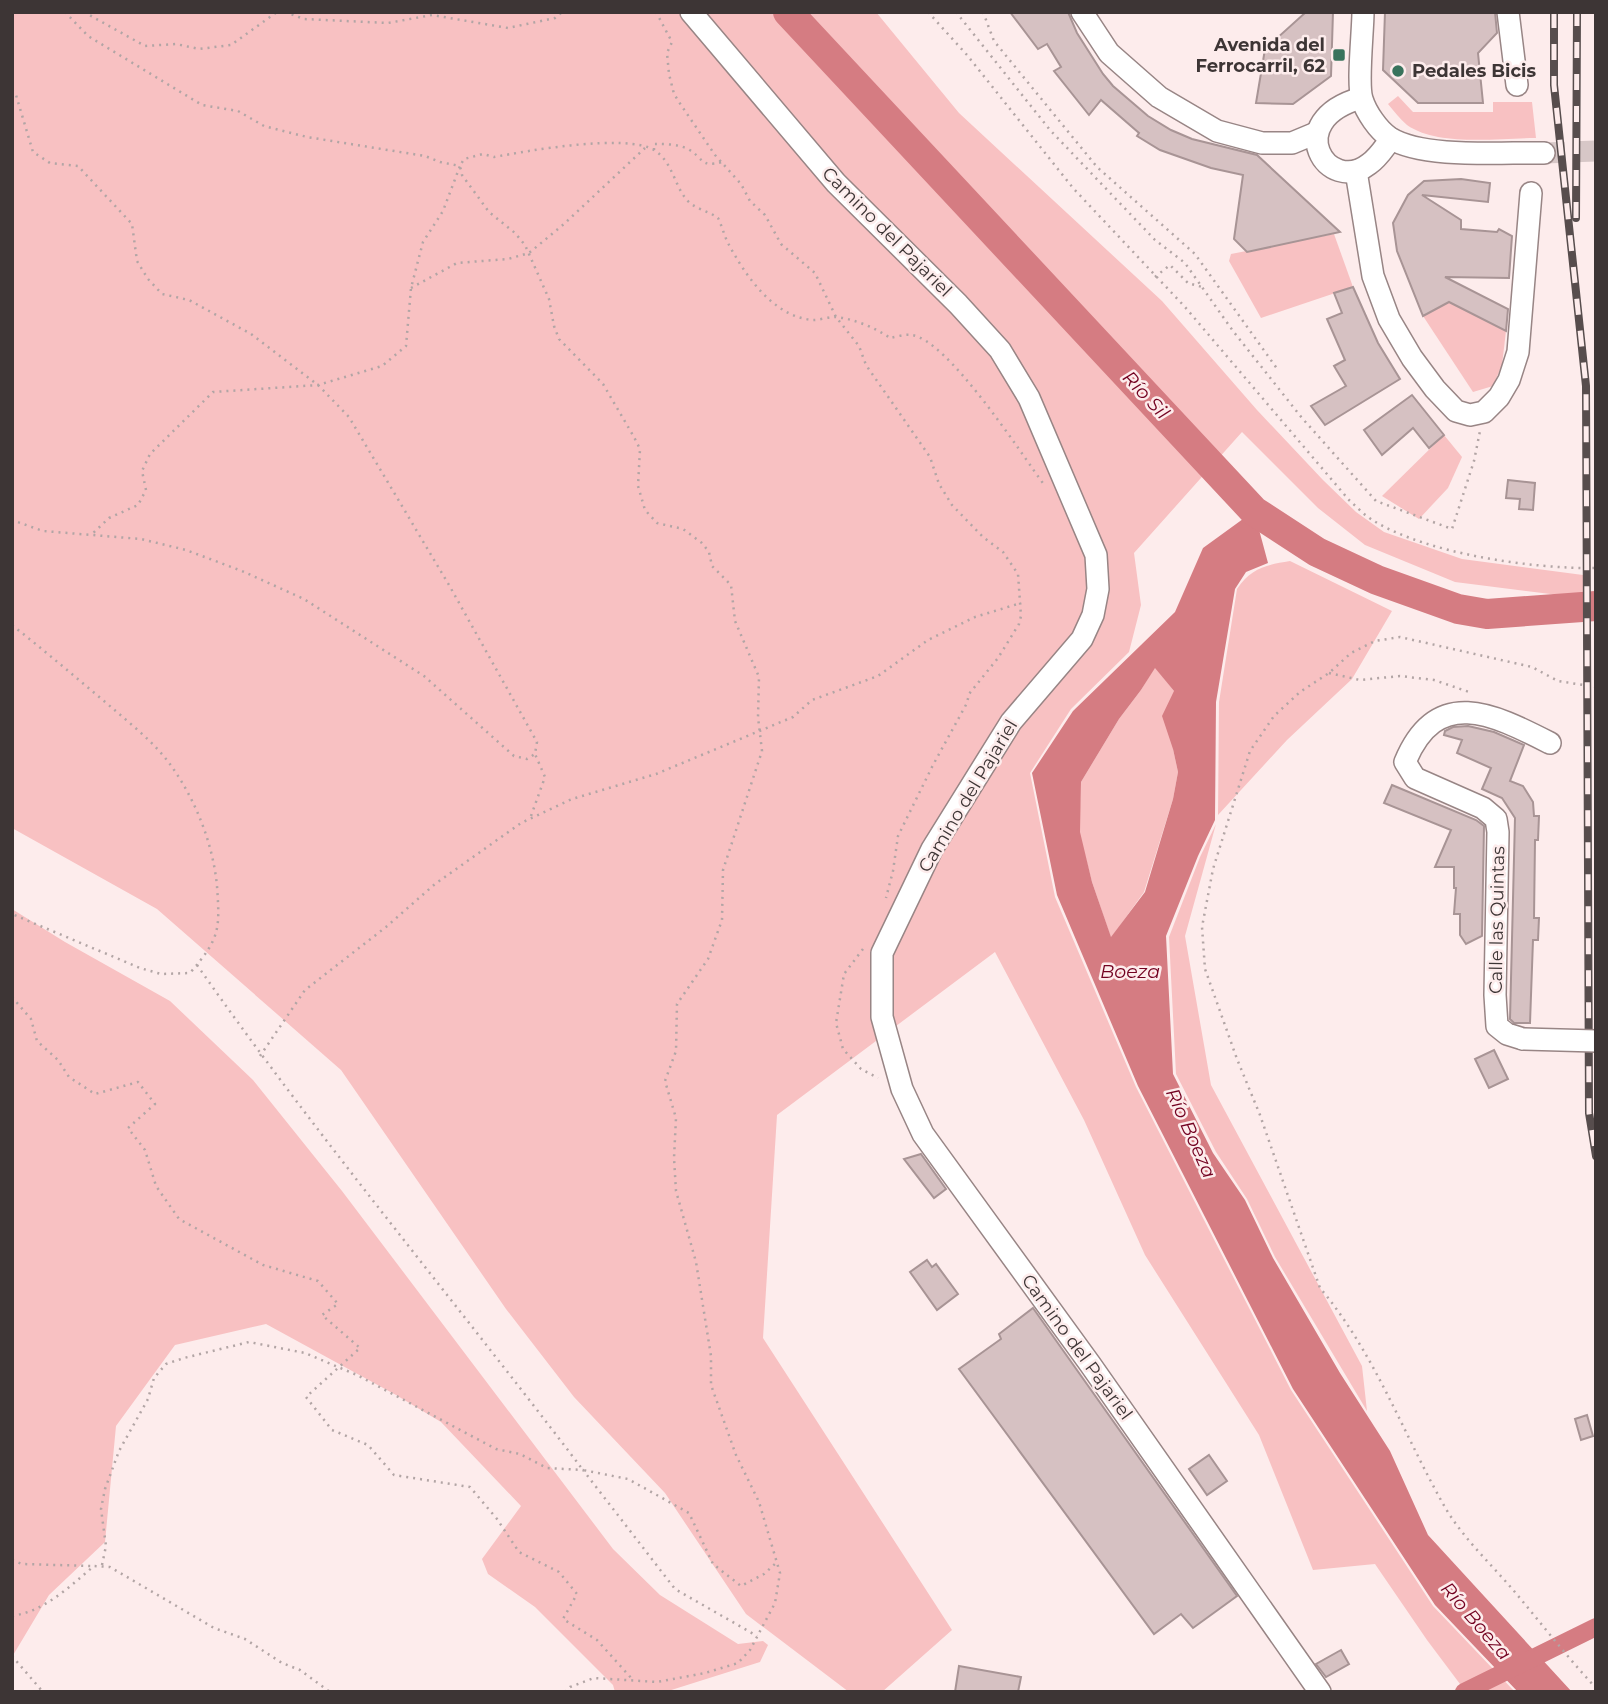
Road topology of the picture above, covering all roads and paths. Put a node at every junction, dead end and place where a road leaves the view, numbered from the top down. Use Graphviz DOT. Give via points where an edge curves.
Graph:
graph roads {
  1 [pos="65,12"];
  2 [pos="84,12"];
  3 [pos="277,12"];
  4 [pos="285,12"];
  5 [pos="562,12"];
  6 [pos="656,12"];
  7 [pos="691,12"];
  8 [pos="928,12"];
  9 [pos="956,12"];
  10 [pos="983,12"];
  11 [pos="1082,12"];
  12 [pos="1363,12"];
  13 [pos="1508,12"];
  14 [pos="1517,85"];
  15 [pos="12,90"];
  16 [pos="1362,98"];
  17 [pos="1316,133"];
  18 [pos="1391,139"];
  19 [pos="645,148"];
  20 [pos="654,150"];
  21 [pos="1544,153"];
  22 [pos="722,162"];
  23 [pos="460,166"];
  24 [pos="1356,171"];
  25 [pos="1531,193"];
  26 [pos="529,253"];
  27 [pos="1155,276"];
  28 [pos="1202,287"];
  29 [pos="411,288"];
  30 [pos="835,317"];
  31 [pos="1278,370"];
  32 [pos="318,385"];
  33 [pos="1484,412"];
  34 [pos="1071,496"];
  35 [pos="12,520"];
  36 [pos="89,536"];
  37 [pos="1596,568"];
  38 [pos="1021,603"];
  39 [pos="12,625"];
  40 [pos="1329,673"];
  41 [pos="1596,687"];
  42 [pos="1480,695"];
  43 [pos="760,731"];
  44 [pos="1550,743"];
  45 [pos="536,754"];
  46 [pos="530,818"];
  47 [pos="885,901"];
  48 [pos="12,914"];
  49 [pos="868,941"];
  50 [pos="197,965"];
  51 [pos="12,997"];
  52 [pos="1596,1041"];
  53 [pos="260,1056"];
  54 [pos="902,1089"];
  55 [pos="338,1367"];
  56 [pos="583,1470"];
  57 [pos="12,1560"];
  58 [pos="777,1563"];
  59 [pos="102,1565"];
  60 [pos="94,1566"];
  61 [pos="12,1616"];
  62 [pos="757,1636"];
  63 [pos="12,1656"];
  64 [pos="633,1681"];
  65 [pos="1596,1688"];
  66 [pos="43,1692"];
  67 [pos="330,1692"];
  68 [pos="565,1692"];
  69 [pos="1320,1692"];
  1 -- 23 [label="path" via="88,36 202,105 238,111 264,126 307,137"];
  2 -- 3 [label="path" via="145,46 176,44 199,49 231,45"];
  4 -- 5 [label="path" via="304,19 388,23 432,15 508,28 555,18"];
  6 -- 22 [label="path" via="671,42 667,63 674,94"];
  7 -- 34 [label="street, Camino del Pajariel" via="836,183 1000,350 1029,398"];
  8 -- 27 [label="path" via="1073,188"];
  9 -- 28 [label="path" via="1050,130 1155,240 1185,263"];
  10 -- 31 [label="path" via="994,41 1097,167 1195,254"];
  11 -- 17 [label="street" via="1110,53 1159,97 1217,131 1262,143 1292,143"];
  12 -- 16 [label="street"];
  13 -- 14 [label="street"];
  15 -- 32 [label="path" via="33,152 50,163 78,166 132,224 137,261 162,294 218,314"];
  16 -- 17 [label="street" via="1346,102 1324,117"];
  16 -- 18 [label="street"];
  17 -- 24 [label="street" via="1322,157 1333,168"];
  18 -- 21 [label="street" via="1433,150"];
  18 -- 24 [label="street" via="1368,166"];
  19 -- 20 [label="path"];
  19 -- 23 [label="path" via="583,143 494,157 483,153 464,159"];
  19 -- 26 [label="path"];
  20 -- 22 [label="path" via="654,144 675,145 710,165"];
  20 -- 30 [label="path" via="671,169 687,201 718,218 749,278 773,304 812,320"];
  22 -- 30 [label="path" via="765,215 781,244 815,273"];
  23 -- 26 [label="path" via="489,212 515,233"];
  23 -- 29 [label="path" via="443,211 422,242"];
  24 -- 33 [label="street" via="1373,276 1389,319 1412,358 1456,411"];
  25 -- 33 [label="street" via="1518,352 1509,380"];
  26 -- 29 [label="path" via="457,263"];
  26 -- 43 [label="path" via="549,299 559,339 603,384 640,449 638,486 645,510 657,523 683,529 702,543 712,566 731,585 735,621 759,677"];
  27 -- 28 [label="path" via="1170,265 1188,283"];
  27 -- 37 [label="path" via="1349,500 1373,521 1437,547 1560,568"];
  28 -- 33 [label="path" via="1302,418 1376,501 1452,529"];
  29 -- 32 [label="path" via="406,346 382,366"];
  30 -- 34 [label="path" via="890,338 912,334 933,344 1004,428 1052,496"];
  30 -- 38 [label="path" via="859,346 866,365 930,457 952,505 1014,566"];
  32 -- 36 [label="path" via="213,392 150,454 142,471 146,490 138,505 109,518"];
  32 -- 45 [label="path" via="349,417 393,490 537,743"];
  34 -- 54 [label="street, Camino del Pajariel" via="1096,555 1098,589 1093,615 1082,639 1012,722 953,815 882,953 882,1017"];
  35 -- 36 [label="path" via="43,531"];
  36 -- 45 [label="path" via="141,539 186,550 304,599 424,676 514,756 527,759"];
  38 -- 43 [label="path" via="975,617 928,640 878,676 812,700 793,717"];
  38 -- 47 [label="path" via="1016,633 969,694 909,810 898,836"];
  39 -- 50 [label="path" via="141,733 172,766 194,805 210,845 218,906 217,935"];
  40 -- 41 [label="path" via="1351,653 1375,641 1400,637 1532,667 1558,681"];
  40 -- 42 [label="path" via="1360,680 1401,676 1434,680"];
  40 -- 65 [label="path" via="1274,716 1250,751 1213,869 1202,927 1205,969 1320,1288 1339,1309 1374,1369 1447,1510"];
  43 -- 46 [label="path"];
  43 -- 58 [label="path" via="762,751 723,870 722,920 708,959 677,1004 676,1051 665,1081 676,1118 676,1191 696,1262 711,1385 759,1502"];
  44 -- 52 [label="street, Calle las Quintas, bridge" via="1482,714 1447,714 1421,734 1405,762 1415,778 1483,807 1496,820 1497,1026 1523,1039"];
  45 -- 46 [label="path" via="545,777"];
  46 -- 53 [label="path" via="435,884 305,990"];
  48 -- 50 [label="path" via="161,974 190,973"];
  49 -- 54 [label="path" via="844,974 836,1023 843,1049 861,1069"];
  50 -- 53 [label="path"];
  51 -- 55 [label="path" via="31,1019 37,1041 69,1077 95,1094 138,1082 155,1104 128,1128 145,1150 156,1186 179,1219 263,1265 318,1281 338,1304 322,1315 360,1348"];
  53 -- 56 [label="path"];
  54 -- 69 [label="street, Camino del Pajariel" via="923,1134"];
  55 -- 56 [label="path" via="496,1450 520,1454 547,1468"];
  55 -- 59 [label="path" via="305,1353 249,1342 166,1364 154,1378 105,1489"];
  55 -- 64 [label="path" via="306,1397 332,1430 369,1445 394,1475 470,1487 519,1552 559,1572 577,1594 563,1619 597,1640"];
  56 -- 58 [label="path" via="628,1479 689,1513 713,1564 741,1586"];
  56 -- 62 [label="path" via="675,1589"];
  57 -- 60 [label="path"];
  58 -- 62 [label="path" via="775,1603"];
  59 -- 60 [label="path"];
  59 -- 67 [label="path" via="300,1670"];
  60 -- 61 [label="path" via="48,1603"];
  62 -- 64 [label="path" via="738,1663 657,1682"];
  63 -- 66 [label="path"];
  64 -- 68 [label="path" via="594,1678"];
}
